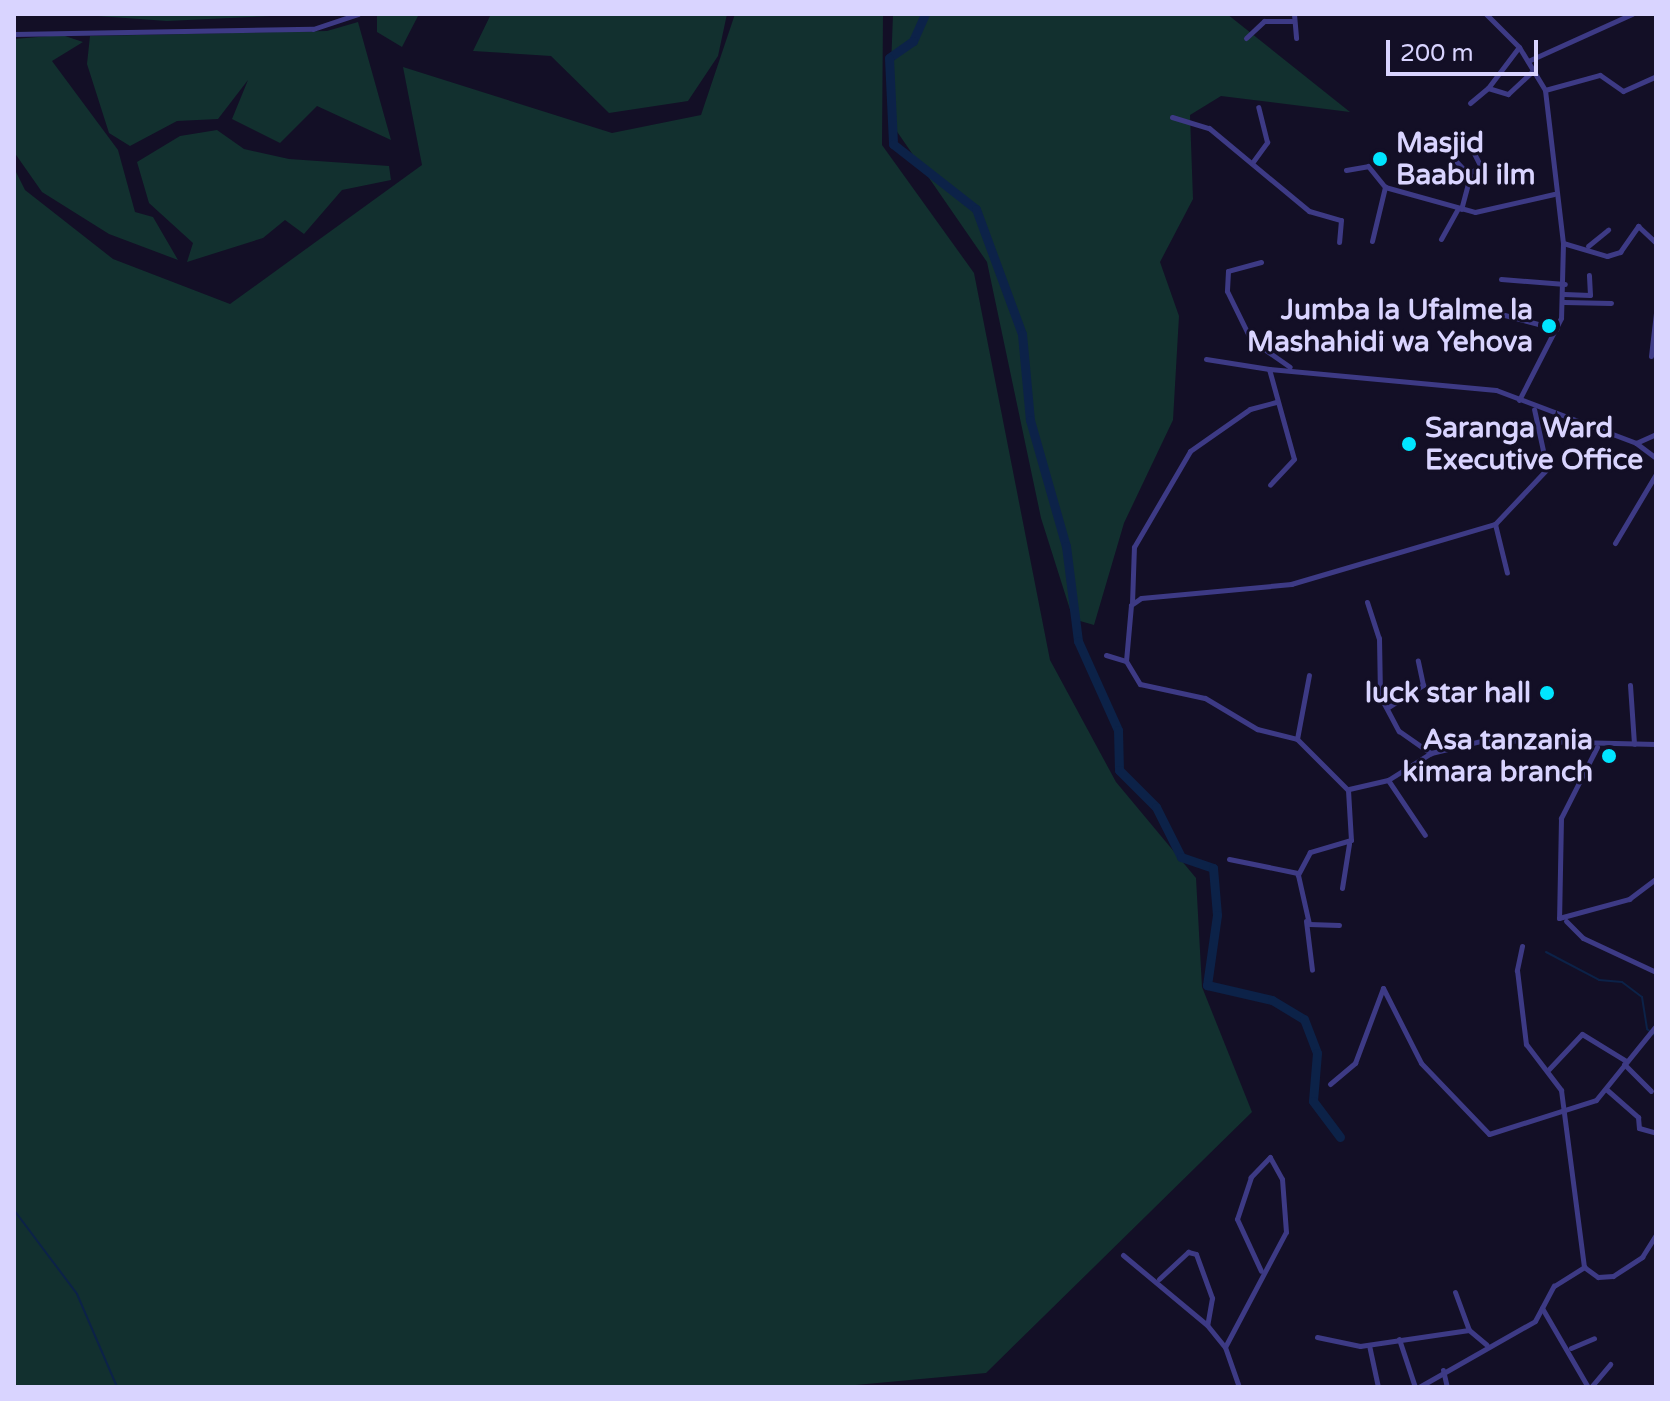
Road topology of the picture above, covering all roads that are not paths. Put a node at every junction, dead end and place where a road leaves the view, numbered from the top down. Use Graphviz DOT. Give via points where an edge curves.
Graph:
graph roads {
  1 [pos="358,14"];
  2 [pos="1486,14"];
  3 [pos="1632,14"];
  4 [pos="1294,18"];
  5 [pos="14,34"];
  6 [pos="1246,38"];
  7 [pos="1296,38"];
  8 [pos="1519,47"];
  9 [pos="1528,61"];
  10 [pos="1534,70"];
  11 [pos="1656,76"];
  12 [pos="1488,88"];
  13 [pos="1545,90"];
  14 [pos="1470,103"];
  15 [pos="1258,107"];
  16 [pos="1172,117"];
  17 [pos="1472,149"];
  18 [pos="1453,158"];
  19 [pos="1252,163"];
  20 [pos="1346,170"];
  21 [pos="1469,173"];
  22 [pos="1385,187"];
  23 [pos="1554,194"];
  24 [pos="1460,208"];
  25 [pos="1608,230"];
  26 [pos="1441,239"];
  27 [pos="1372,241"];
  28 [pos="1339,242"];
  29 [pos="1563,243"];
  30 [pos="1656,243"];
  31 [pos="1588,246"];
  32 [pos="1261,262"];
  33 [pos="1589,275"];
  34 [pos="1501,279"];
  35 [pos="1565,284"];
  36 [pos="1564,294"];
  37 [pos="1564,302"];
  38 [pos="1611,303"];
  39 [pos="1486,310"];
  40 [pos="1656,313"];
  41 [pos="1557,329"];
  42 [pos="1651,356"];
  43 [pos="1206,359"];
  44 [pos="1290,367"];
  45 [pos="1269,369"];
  46 [pos="1519,400"];
  47 [pos="1276,402"];
  48 [pos="1534,409"];
  49 [pos="1656,434"];
  50 [pos="1636,443"];
  51 [pos="1656,458"];
  52 [pos="1656,474"];
  53 [pos="1270,485"];
  54 [pos="1495,524"];
  55 [pos="1615,543"];
  56 [pos="1507,573"];
  57 [pos="1367,602"];
  58 [pos="1132,603"];
  59 [pos="1106,655"];
  60 [pos="1126,661"];
  61 [pos="1418,661"];
  62 [pos="1309,675"];
  63 [pos="1630,685"];
  64 [pos="1387,708"];
  65 [pos="1297,739"];
  66 [pos="1634,744"];
  67 [pos="1656,744"];
  68 [pos="1597,747"];
  69 [pos="1431,753"];
  70 [pos="1388,780"];
  71 [pos="1348,790"];
  72 [pos="1425,835"];
  73 [pos="1349,843"];
  74 [pos="1229,859"];
  75 [pos="1298,873"];
  76 [pos="1656,879"];
  77 [pos="1342,888"];
  78 [pos="1306,916"];
  79 [pos="1566,921"];
  80 [pos="1339,925"];
  81 [pos="1522,946"];
  82 [pos="1312,970"];
  83 [pos="1656,972"];
  84 [pos="1656,1026"];
  85 [pos="1625,1062"];
  86 [pos="1549,1069"];
  87 [pos="1330,1084"];
  88 [pos="1606,1089"];
  89 [pos="1651,1091"];
  90 [pos="1565,1106"];
  91 [pos="1656,1133"];
  92 [pos="1656,1235"];
  93 [pos="1123,1255"];
  94 [pos="1584,1267"];
  95 [pos="1261,1271"];
  96 [pos="1159,1279"];
  97 [pos="1455,1292"];
  98 [pos="1542,1308"];
  99 [pos="1207,1325"];
  100 [pos="1469,1330"];
  101 [pos="1317,1337"];
  102 [pos="1594,1338"];
  103 [pos="1399,1339"];
  104 [pos="1369,1345"];
  105 [pos="1487,1345"];
  106 [pos="1225,1347"];
  107 [pos="1571,1348"];
  108 [pos="1610,1364"];
  109 [pos="1443,1370"];
  110 [pos="1239,1387"];
  111 [pos="1378,1387"];
  112 [pos="1417,1387"];
  113 [pos="1447,1387"];
  114 [pos="1590,1387"];
  1 -- 5 [label="street" via="321,28"];
  2 -- 8 [label="street"];
  3 -- 9 [label="street"];
  4 -- 6 [label="street" via="1264,21"];
  4 -- 7 [label="street"];
  8 -- 9 [label="street"];
  8 -- 12 [label="street"];
  9 -- 10 [label="street"];
  10 -- 12 [label="street" via="1505,95"];
  10 -- 13 [label="street"];
  11 -- 13 [label="street" via="1623,91 1600,75"];
  12 -- 14 [label="street"];
  13 -- 23 [label="street"];
  15 -- 19 [label="street" via="1267,142"];
  16 -- 19 [label="street" via="1209,128"];
  17 -- 21 [label="street" via="1481,167"];
  18 -- 21 [label="street"];
  19 -- 28 [label="street" via="1309,211 1341,220"];
  20 -- 22 [label="street" via="1371,167"];
  21 -- 24 [label="street"];
  22 -- 24 [label="street"];
  22 -- 27 [label="street"];
  23 -- 24 [label="street"];
  23 -- 29 [label="street"];
  24 -- 26 [label="street"];
  25 -- 31 [label="street"];
  29 -- 31 [label="street"];
  29 -- 35 [label="street"];
  30 -- 31 [label="street" via="1638,226 1620,252 1603,257"];
  32 -- 44 [label="street" via="1228,271 1227,291 1251,340"];
  33 -- 36 [label="street" via="1590,295"];
  34 -- 35 [label="street"];
  35 -- 36 [label="street"];
  36 -- 37 [label="street"];
  37 -- 38 [label="street"];
  37 -- 41 [label="street"];
  39 -- 41 [label="street"];
  40 -- 42 [label="street"];
  41 -- 46 [label="street"];
  43 -- 45 [label="street"];
  44 -- 45 [label="street"];
  44 -- 46 [label="street" via="1472,386"];
  45 -- 47 [label="street"];
  46 -- 48 [label="street"];
  47 -- 53 [label="street" via="1294,461"];
  47 -- 58 [label="street" via="1250,409 1190,451 1134,547"];
  48 -- 50 [label="street"];
  48 -- 54 [label="street" via="1547,469"];
  49 -- 50 [label="street"];
  50 -- 51 [label="street"];
  52 -- 55 [label="street"];
  54 -- 56 [label="street"];
  54 -- 58 [label="street" via="1309,581 1262,590 1171,590"];
  57 -- 64 [label="street" via="1379,638 1376,683"];
  58 -- 60 [label="street"];
  59 -- 60 [label="street"];
  60 -- 65 [label="street" via="1140,684 1205,698 1257,729"];
  61 -- 64 [label="street" via="1423,685"];
  62 -- 65 [label="street"];
  63 -- 66 [label="street"];
  64 -- 69 [label="street" via="1399,731"];
  65 -- 71 [label="street"];
  66 -- 67 [label="street"];
  66 -- 68 [label="street"];
  68 -- 69 [label="street" via="1489,740"];
  68 -- 79 [label="street" via="1560,825 1557,903"];
  69 -- 70 [label="street"];
  70 -- 71 [label="street"];
  70 -- 72 [label="street"];
  71 -- 73 [label="street"];
  73 -- 75 [label="street" via="1310,852"];
  73 -- 77 [label="street"];
  74 -- 75 [label="street"];
  75 -- 78 [label="street"];
  76 -- 79 [label="street" via="1629,899"];
  78 -- 80 [label="street" via="1315,927"];
  78 -- 82 [label="street"];
  79 -- 83 [label="street" via="1583,938"];
  81 -- 86 [label="street" via="1517,970 1526,1044"];
  84 -- 85 [label="street"];
  85 -- 86 [label="street" via="1582,1034"];
  85 -- 88 [label="street"];
  85 -- 89 [label="street"];
  86 -- 90 [label="street"];
  87 -- 90 [label="street" via="1355,1063 1383,988 1421,1063 1485,1133"];
  88 -- 90 [label="street" via="1596,1100"];
  88 -- 91 [label="street" via="1638,1117 1639,1128"];
  90 -- 94 [label="street"];
  92 -- 94 [label="street" via="1642,1257 1613,1276 1598,1277"];
  93 -- 96 [label="street"];
  94 -- 98 [label="street" via="1554,1286"];
  95 -- 95 [label="street" via="1286,1232 1282,1179 1270,1157 1251,1177 1237,1219"];
  95 -- 106 [label="street" via="1259,1295 1238,1311"];
  96 -- 99 [label="street"];
  96 -- 99 [label="street" via="1188,1252 1196,1254 1212,1298"];
  97 -- 100 [label="street"];
  98 -- 105 [label="street" via="1535,1321"];
  98 -- 107 [label="street"];
  99 -- 106 [label="street"];
  100 -- 103 [label="street"];
  100 -- 105 [label="street"];
  101 -- 104 [label="street"];
  102 -- 107 [label="street"];
  103 -- 104 [label="street"];
  103 -- 112 [label="street"];
  104 -- 111 [label="street"];
  105 -- 109 [label="street"];
  106 -- 110 [label="street"];
  107 -- 114 [label="street"];
  108 -- 114 [label="street"];
  109 -- 112 [label="street"];
  109 -- 113 [label="street"];
}
